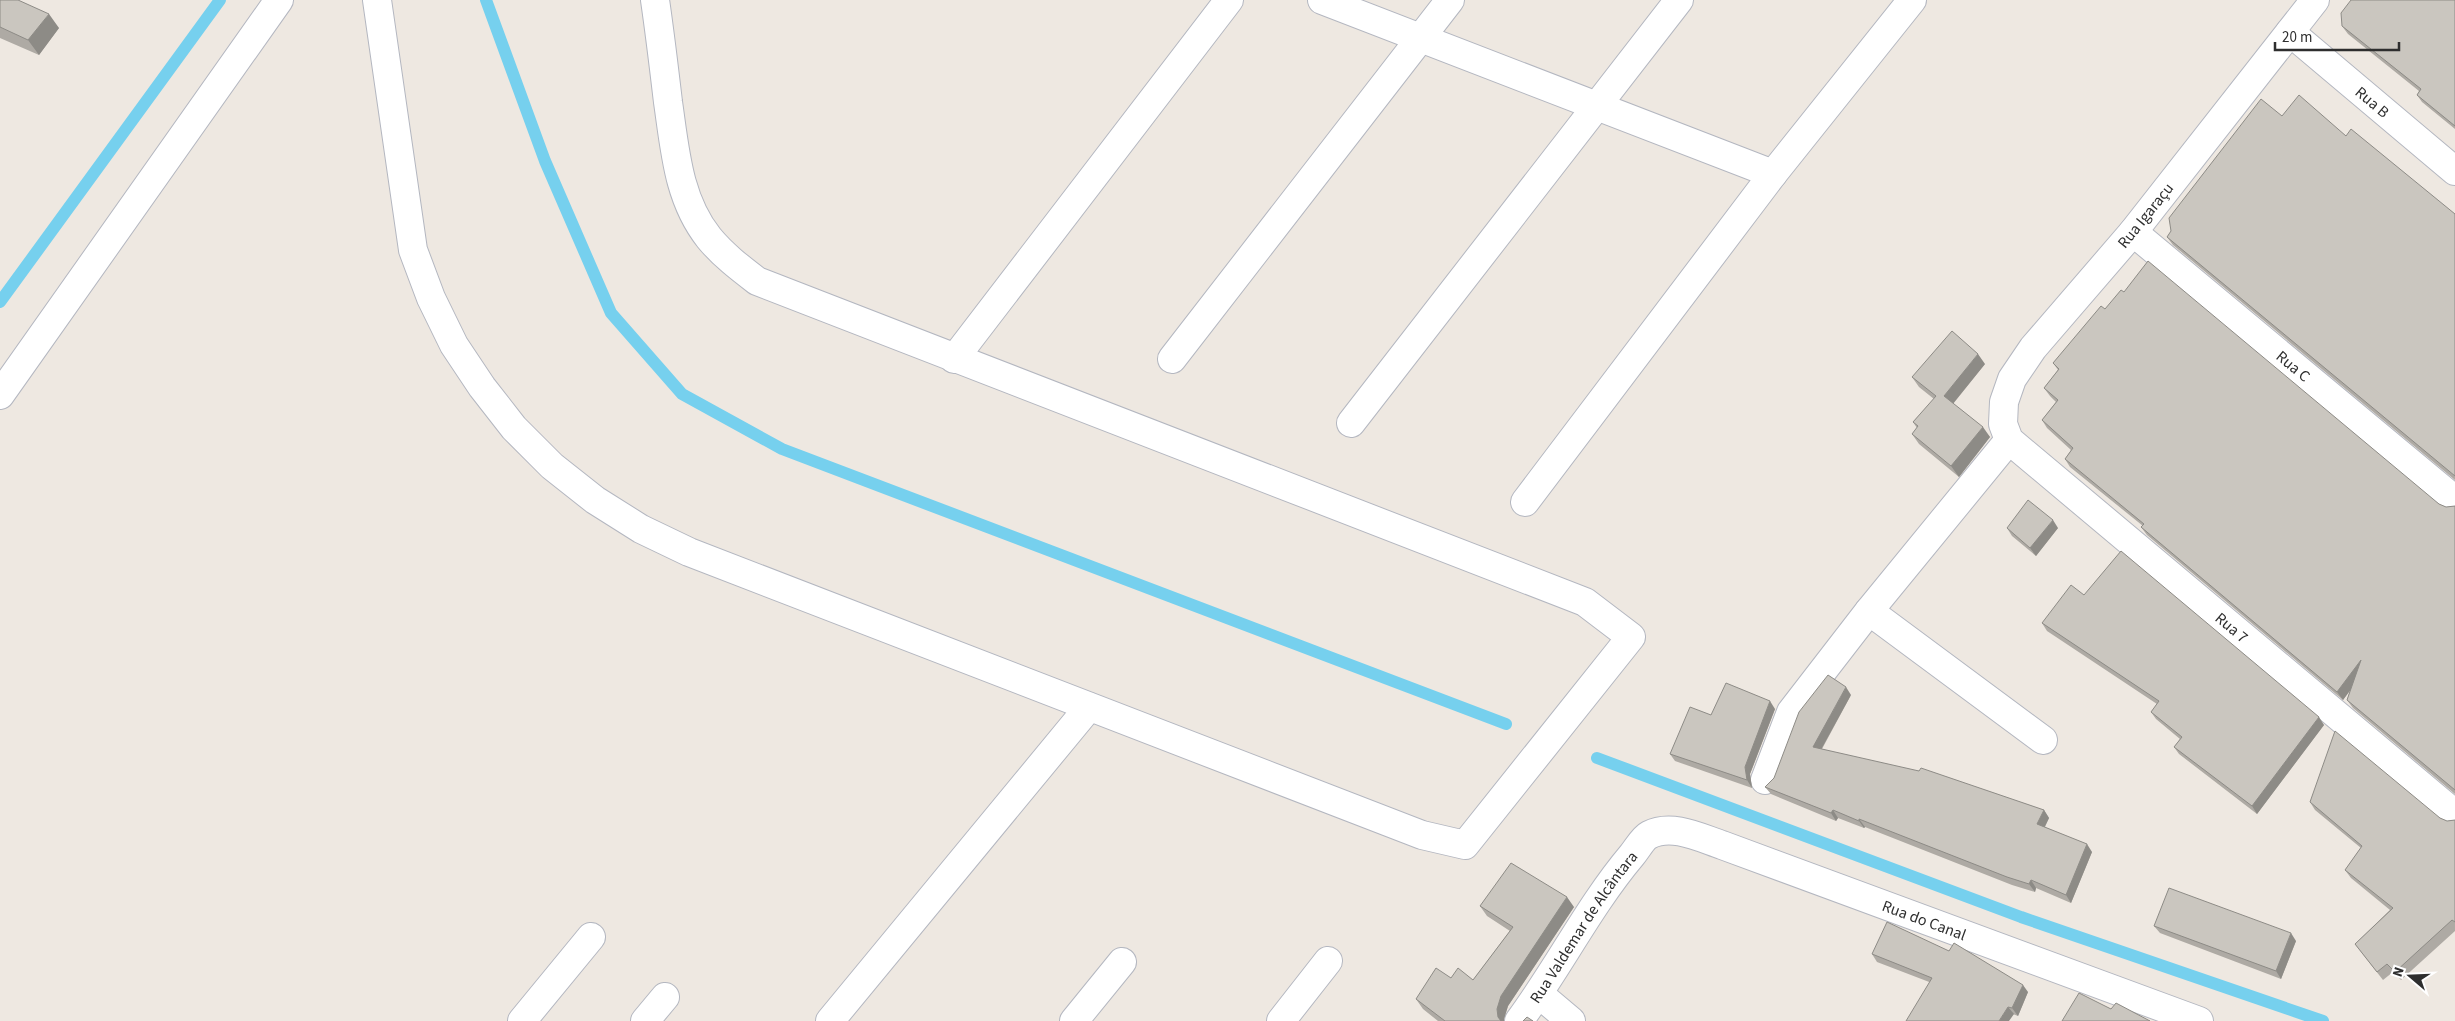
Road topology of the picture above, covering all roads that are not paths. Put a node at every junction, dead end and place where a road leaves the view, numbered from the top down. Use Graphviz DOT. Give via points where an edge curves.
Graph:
graph roads {
  1 [pos="279,0"];
  2 [pos="377,0"];
  3 [pos="656,0"];
  4 [pos="1228,0"];
  5 [pos="1322,0"];
  6 [pos="1450,0"];
  7 [pos="1679,0"];
  8 [pos="1912,0"];
  9 [pos="2315,0"];
  10 [pos="2290,32"];
  11 [pos="1420,38"];
  12 [pos="1596,105"];
  13 [pos="2455,171"];
  14 [pos="1773,174"];
  15 [pos="2133,232"];
  16 [pos="954,359"];
  17 [pos="1172,359"];
  18 [pos="0,395"];
  19 [pos="1351,424"];
  20 [pos="2009,440"];
  21 [pos="2455,500"];
  22 [pos="1525,502"];
  23 [pos="1869,610"];
  24 [pos="1089,707"];
  25 [pos="2043,740"];
  26 [pos="1765,780"];
  27 [pos="2455,814"];
  28 [pos="1648,835"];
  29 [pos="591,937"];
  30 [pos="1328,961"];
  31 [pos="1122,962"];
  32 [pos="1539,994"];
  33 [pos="665,997"];
  34 [pos="522,1021"];
  35 [pos="645,1021"];
  36 [pos="830,1021"];
  37 [pos="1074,1021"];
  38 [pos="1281,1021"];
  39 [pos="1519,1021"];
  40 [pos="1571,1021"];
  41 [pos="2199,1021"];
  1 -- 18 [label="street"];
  2 -- 24 [label="street" via="413,250 431,298 454,344 482,388 552,466 595,500 640,529 689,552"];
  3 -- 16 [label="street" via="682,188 709,238 731,262 757,281"];
  4 -- 16 [label="street"];
  5 -- 11 [label="street"];
  6 -- 11 [label="street"];
  7 -- 12 [label="street"];
  8 -- 14 [label="street"];
  9 -- 10 [label="street, Rua Igaraçu"];
  10 -- 13 [label="street, Rua B"];
  10 -- 15 [label="street, Rua Igaraçu"];
  11 -- 12 [label="street"];
  11 -- 17 [label="street"];
  12 -- 14 [label="street"];
  12 -- 19 [label="street"];
  14 -- 22 [label="street"];
  15 -- 20 [label="street, Rua Igaraçu" via="2033,348 2012,379 2004,402 2002,424"];
  15 -- 21 [label="street, Rua C"];
  16 -- 24 [label="street" via="1585,602 1631,637 1465,845 1422,835"];
  20 -- 23 [label="street"];
  20 -- 27 [label="street, Rua 7"];
  23 -- 25 [label="street"];
  23 -- 26 [label="street" via="1792,712"];
  24 -- 36 [label="street"];
  28 -- 32 [label="street, Rua Valdemar de Alcântara" via="1619,870"];
  28 -- 41 [label="street, Rua do Canal" via="1682,831"];
  29 -- 34 [label="street"];
  30 -- 38 [label="street"];
  31 -- 37 [label="street"];
  32 -- 39 [label="street, Rua Valdemar de Alcântara"];
  32 -- 40 [label="street"];
  33 -- 35 [label="street"];
}
